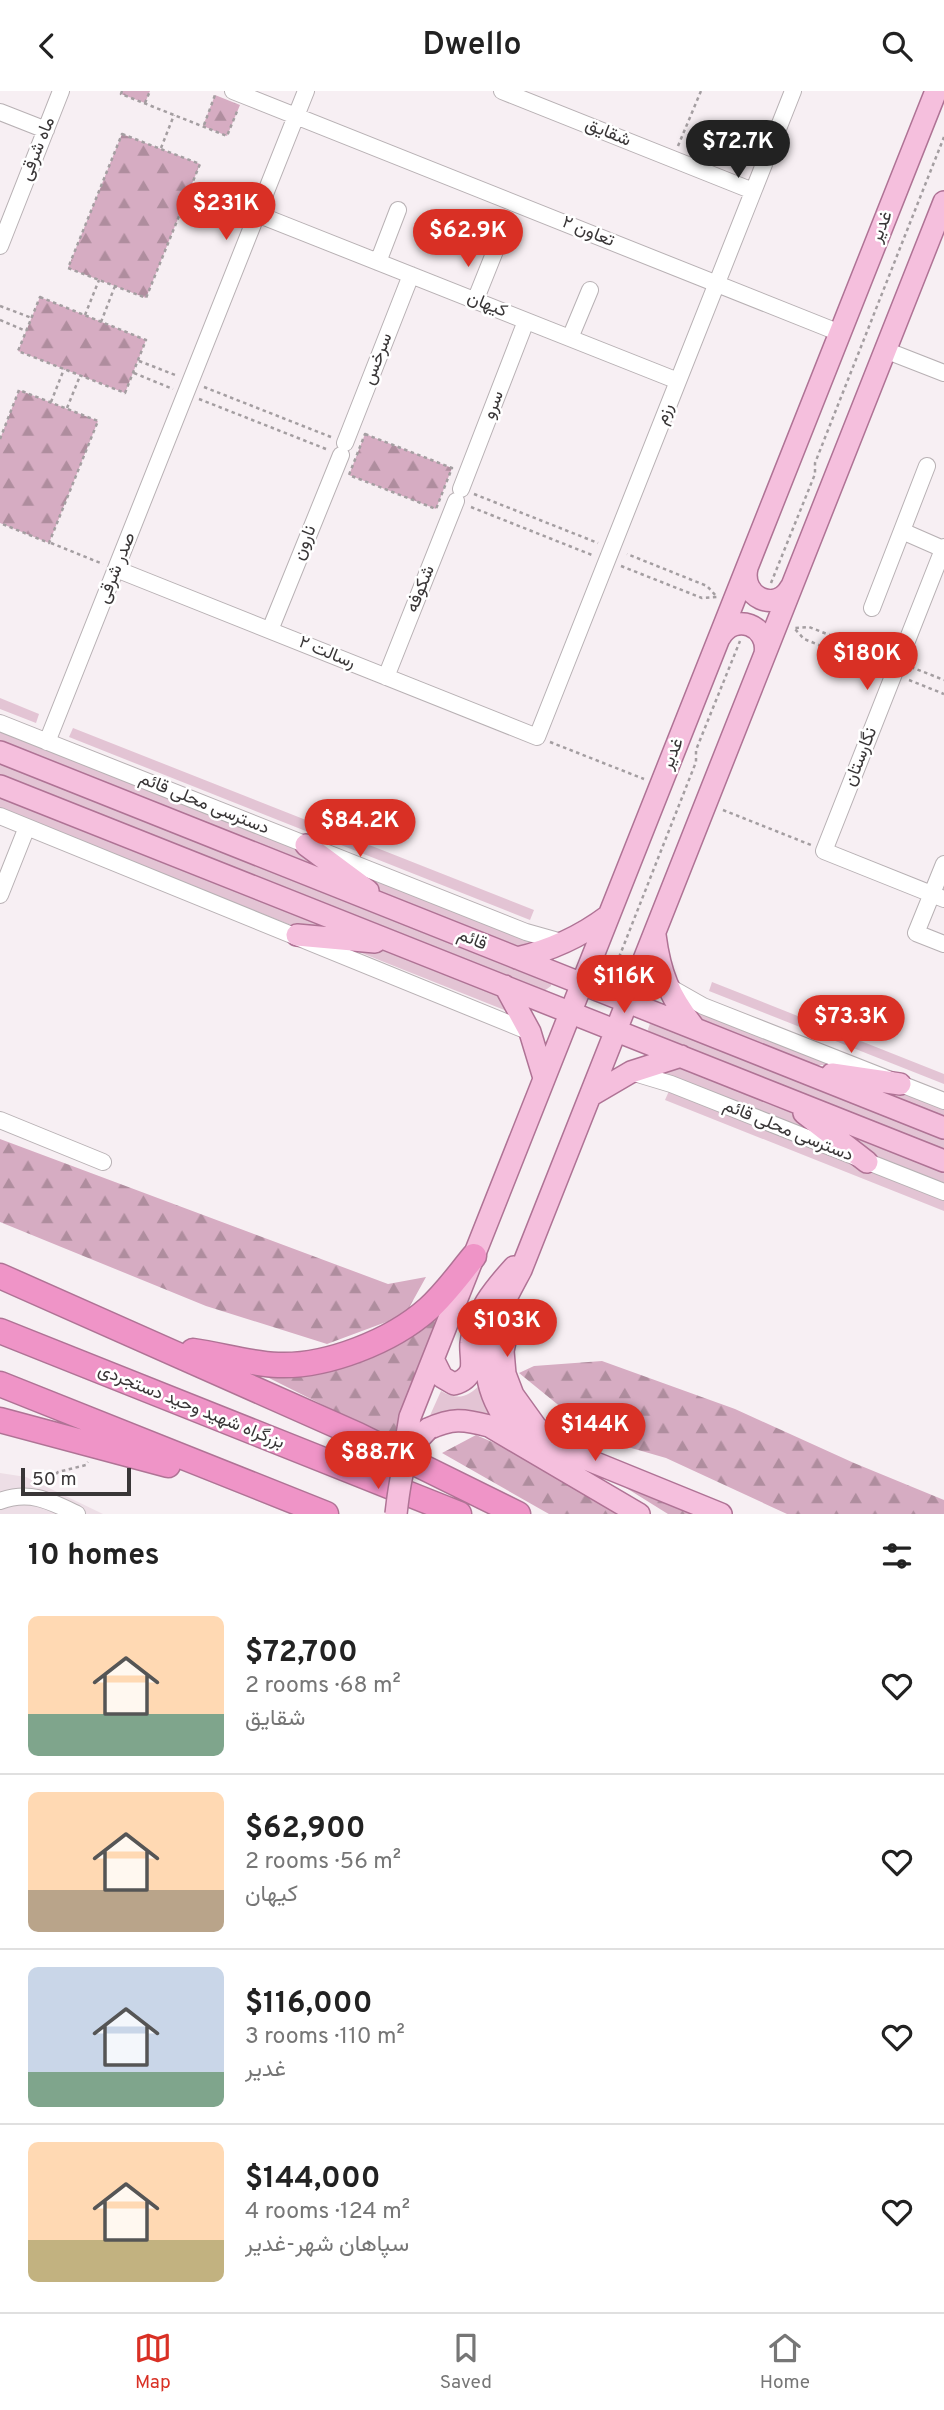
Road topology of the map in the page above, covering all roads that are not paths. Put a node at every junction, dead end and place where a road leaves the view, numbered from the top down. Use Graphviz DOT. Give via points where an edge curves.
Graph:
graph roads {
  1 [pos="61,91"];
  2 [pos="306,91"];
  3 [pos="502,91"];
  4 [pos="793,91"];
  5 [pos="936,91"];
  6 [pos="236,98"];
  7 [pos="0,112"];
  8 [pos="296,116"];
  9 [pos="46,130"];
  10 [pos="753,191"];
  11 [pos="944,202"];
  12 [pos="398,210"];
  13 [pos="257,214"];
  14 [pos="0,246"];
  15 [pos="495,251"];
  16 [pos="378,262"];
  17 [pos="411,275"];
  18 [pos="718,284"];
  19 [pos="590,290"];
  20 [pos="475,301"];
  21 [pos="526,321"];
  22 [pos="840,333"];
  23 [pos="570,338"];
  24 [pos="885,350"];
  25 [pos="944,373"];
  26 [pos="678,381"];
  27 [pos="343,449"];
  28 [pos="927,466"];
  29 [pos="452,492"];
  30 [pos="902,531"];
  31 [pos="944,548"];
  32 [pos="747,568"];
  33 [pos="116,569"];
  34 [pos="792,586"];
  35 [pos="872,608"];
  36 [pos="270,630"];
  37 [pos="719,638"];
  38 [pos="764,656"];
  39 [pos="386,677"];
  40 [pos="0,723"];
  41 [pos="537,737"];
  42 [pos="47,742"];
  43 [pos="0,752"];
  44 [pos="0,786"];
  45 [pos="0,816"];
  46 [pos="27,827"];
  47 [pos="306,845"];
  48 [pos="944,863"];
  49 [pos="0,895"];
  50 [pos="938,896"];
  51 [pos="389,907"];
  52 [pos="609,914"];
  53 [pos="655,932"];
  54 [pos="297,935"];
  55 [pos="565,943"];
  56 [pos="400,944"];
  57 [pos="944,944"];
  58 [pos="517,958"];
  59 [pos="546,969"];
  60 [pos="583,984"];
  61 [pos="666,985"];
  62 [pos="505,986"];
  63 [pos="534,998"];
  64 [pos="628,1002"];
  65 [pos="570,1012"];
  66 [pos="665,1017"];
  67 [pos="694,1028"];
  68 [pos="616,1030"];
  69 [pos="530,1032"];
  70 [pos="653,1045"];
  71 [pos="681,1056"];
  72 [pos="796,1069"];
  73 [pos="631,1073"];
  74 [pos="544,1078"];
  75 [pos="900,1084"];
  76 [pos="590,1096"];
  77 [pos="783,1097"];
  78 [pos="944,1101"];
  79 [pos="0,1120"];
  80 [pos="944,1128"];
  81 [pos="944,1161"];
  82 [pos="103,1162"];
  83 [pos="867,1162"];
  84 [pos="944,1192"];
  85 [pos="474,1256"];
  86 [pos="525,1260"];
  87 [pos="0,1276"];
  88 [pos="0,1331"];
  89 [pos="161,1346"];
  90 [pos="433,1359"];
  91 [pos="0,1384"];
  92 [pos="0,1420"];
  93 [pos="419,1423"];
  94 [pos="530,1448"];
  95 [pos="266,1490"];
  96 [pos="0,1501"];
  97 [pos="77,1514"];
  98 [pos="326,1514"];
  99 [pos="396,1514"];
  100 [pos="459,1514"];
  101 [pos="518,1514"];
  102 [pos="639,1514"];
  103 [pos="721,1514"];
  1 -- 9 [label="street, ماه شرقی"];
  2 -- 8 [label="street, صدر شرقی"];
  3 -- 10 [label="street, شقایق"];
  4 -- 10 [label="street, رزم"];
  5 -- 22 [label="main road, غدیر"];
  6 -- 8 [label="street, تعاون ۲"];
  7 -- 9 [label="street"];
  8 -- 13 [label="street, صدر شرقی"];
  8 -- 18 [label="street, تعاون ۲"];
  9 -- 14 [label="street, ماه شرقی"];
  10 -- 18 [label="street, رزم"];
  11 -- 24 [label="main road"];
  12 -- 16 [label="street"];
  13 -- 16 [label="street, کیهان"];
  13 -- 33 [label="street, صدر شرقی"];
  15 -- 20 [label="street"];
  16 -- 17 [label="street, کیهان"];
  17 -- 20 [label="street, کیهان"];
  17 -- 27 [label="street, سرخس"];
  18 -- 22 [label="street, تعاون ۲"];
  18 -- 26 [label="street, رزم"];
  19 -- 23 [label="street"];
  20 -- 21 [label="street, کیهان"];
  21 -- 23 [label="street, کیهان"];
  21 -- 29 [label="street, سرو"];
  22 -- 32 [label="main road, غدیر"];
  23 -- 26 [label="street, کیهان"];
  24 -- 25 [label="street"];
  24 -- 34 [label="main road"];
  26 -- 41 [label="street, رزم"];
  27 -- 36 [label="street, نارون"];
  28 -- 30 [label="street"];
  29 -- 39 [label="street, شکوفه"];
  30 -- 31 [label="street"];
  30 -- 35 [label="street"];
  31 -- 50 [label="street, نگارستان" via="824,851"];
  32 -- 34 [label="main road" via="745,575 754,596 776,600"];
  32 -- 37 [label="main road, غدیر"];
  33 -- 36 [label="street, رسالت ۲"];
  33 -- 42 [label="street, صدر شرقی"];
  34 -- 38 [label="main road"];
  36 -- 39 [label="street, رسالت ۲"];
  37 -- 38 [label="main road" via="728,627 747,624 762,634"];
  37 -- 52 [label="main road, غدیر"];
  38 -- 53 [label="main road"];
  39 -- 41 [label="street, رسالت ۲"];
  40 -- 42 [label="street, دسترسی محلی قائم"];
  42 -- 47 [label="street, دسترسی محلی قائم"];
  43 -- 51 [label="main road, قائم"];
  44 -- 56 [label="main road, قائم"];
  45 -- 46 [label="street"];
  46 -- 49 [label="street"];
  46 -- 54 [label="street"];
  47 -- 51 [label="main road"];
  47 -- 55 [label="street, دسترسی محلی قائم" via="526,932"];
  48 -- 50 [label="street"];
  50 -- 57 [label="street" via="916,933"];
  51 -- 58 [label="main road, قائم"];
  52 -- 55 [label="main road"];
  52 -- 60 [label="main road, غدیر"];
  53 -- 61 [label="main road"];
  53 -- 64 [label="main road"];
  54 -- 56 [label="main road"];
  54 -- 69 [label="street"];
  55 -- 58 [label="main road"];
  56 -- 62 [label="main road, قائم"];
  58 -- 59 [label="main road, قائم"];
  59 -- 60 [label="main road, قائم"];
  59 -- 63 [label="main road" via="555,975 554,991 545,998"];
  60 -- 64 [label="main road, قائم"];
  60 -- 65 [label="main road, غدیر"];
  61 -- 67 [label="main road"];
  61 -- 75 [label="street" via="703,1006"];
  62 -- 63 [label="main road, قائم"];
  62 -- 69 [label="main road"];
  63 -- 65 [label="main road, قائم"];
  64 -- 66 [label="main road, قائم"];
  64 -- 68 [label="main road"];
  65 -- 68 [label="main road, قائم"];
  65 -- 74 [label="main road, غدیر"];
  66 -- 67 [label="main road, قائم"];
  66 -- 70 [label="main road" via="652,1015 644,1020 642,1032"];
  67 -- 72 [label="main road, قائم"];
  68 -- 70 [label="main road, قائم"];
  68 -- 76 [label="main road"];
  69 -- 74 [label="main road"];
  70 -- 71 [label="main road, قائم"];
  71 -- 73 [label="main road"];
  71 -- 77 [label="main road, قائم"];
  72 -- 75 [label="main road"];
  72 -- 80 [label="main road, قائم"];
  73 -- 76 [label="main road"];
  73 -- 83 [label="street, دسترسی محلی قائم" via="671,1084"];
  74 -- 85 [label="main road, غدیر"];
  75 -- 78 [label="street"];
  76 -- 86 [label="main road"];
  77 -- 81 [label="main road, قائم"];
  77 -- 83 [label="main road"];
  79 -- 82 [label="street"];
  83 -- 84 [label="street, دسترسی محلی قائم"];
  85 -- 89 [label="highway" via="428,1309 403,1327 339,1356 278,1365"];
  85 -- 90 [label="main road, غدیر"];
  86 -- 90 [label="main road" via="490,1294 471,1341 471,1370 463,1381 454,1384 442,1377"];
  86 -- 94 [label="main road" via="490,1336 486,1369 502,1415"];
  86 -- 103 [label="main road" via="503,1351 513,1395 536,1427 576,1455"];
  87 -- 89 [label="highway"];
  88 -- 100 [label="highway, بزرگراه شهید وحید دستجردی"];
  89 -- 101 [label="highway" via="370,1440"];
  90 -- 93 [label="main road, غدیر"];
  91 -- 95 [label="highway"];
  92 -- 95 [label="highway"];
  93 -- 94 [label="main road" via="466,1420 489,1426"];
  93 -- 99 [label="main road, غدیر, bridge" via="401,1472"];
  94 -- 102 [label="main road"];
  95 -- 98 [label="highway"];
  96 -- 97 [label="street" via="34,1496"];
}
